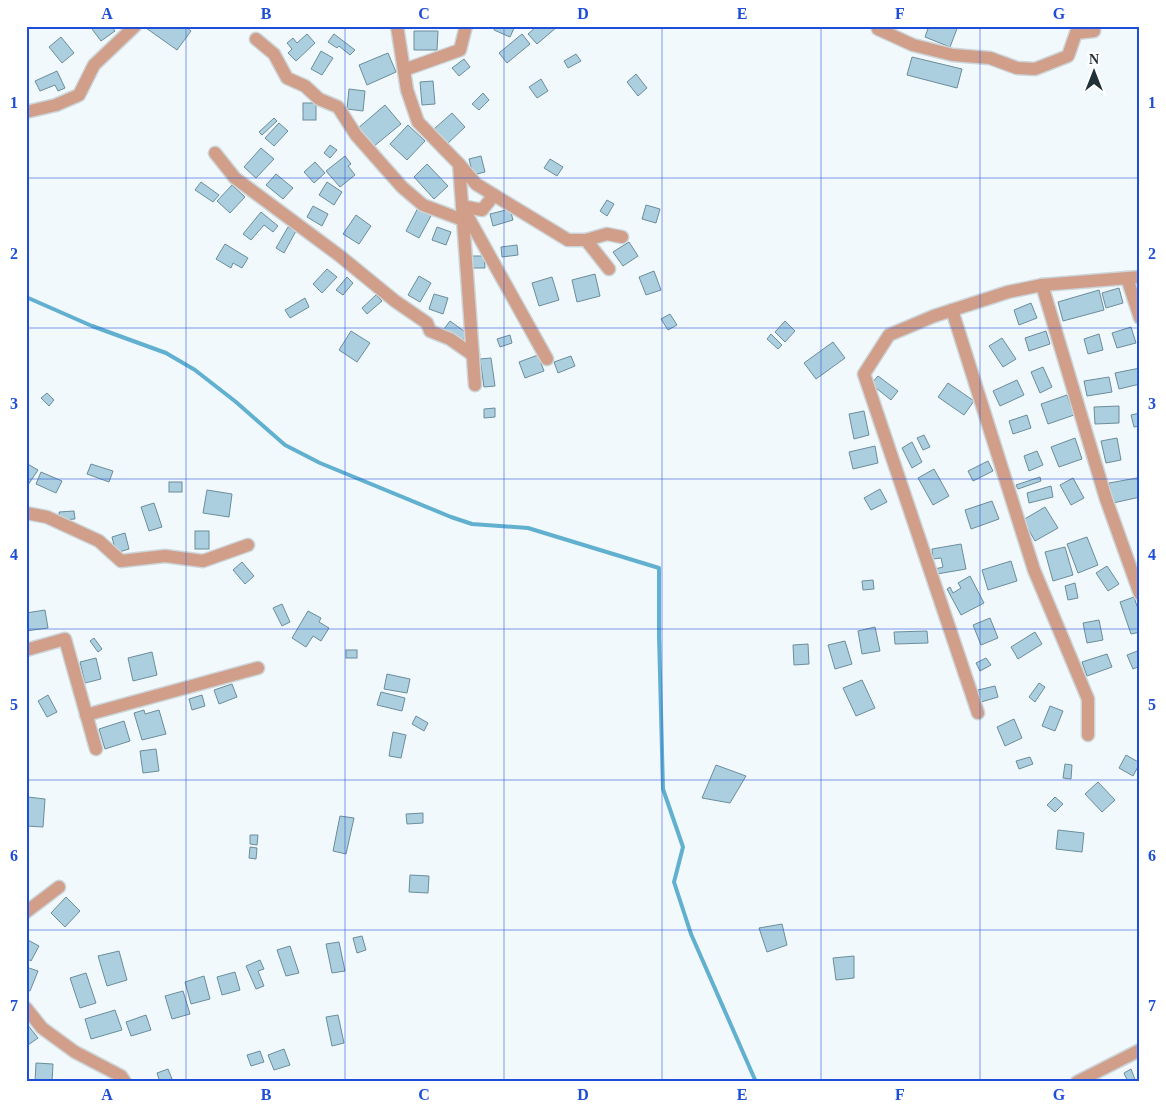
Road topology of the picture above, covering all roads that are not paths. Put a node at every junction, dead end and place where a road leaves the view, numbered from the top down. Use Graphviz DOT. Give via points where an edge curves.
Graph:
graph roads {
  1 [pos="135,26"];
  2 [pos="397,26"];
  3 [pos="466,26"];
  4 [pos="877,26"];
  5 [pos="1094,26"];
  6 [pos="256,38"];
  7 [pos="404,70"];
  8 [pos="26,112"];
  9 [pos="215,154"];
  10 [pos="459,164"];
  11 [pos="494,196"];
  12 [pos="462,206"];
  13 [pos="462,220"];
  14 [pos="622,238"];
  15 [pos="586,240"];
  16 [pos="609,269"];
  17 [pos="1133,277"];
  18 [pos="1042,285"];
  19 [pos="952,310"];
  20 [pos="1140,318"];
  21 [pos="472,355"];
  22 [pos="547,359"];
  23 [pos="475,385"];
  24 [pos="26,513"];
  25 [pos="248,545"];
  26 [pos="1140,594"];
  27 [pos="26,650"];
  28 [pos="258,668"];
  29 [pos="86,714"];
  30 [pos="978,714"];
  31 [pos="1088,735"];
  32 [pos="96,749"];
  33 [pos="58,887"];
  34 [pos="26,912"];
  35 [pos="26,1008"];
  36 [pos="1140,1050"];
  37 [pos="125,1082"];
  38 [pos="1077,1082"];
  1 -- 8 [label="street" via="94,65 79,96"];
  2 -- 7 [label="street"];
  3 -- 7 [label="street" via="460,50"];
  4 -- 5 [label="street" via="913,45 1035,69 1068,56 1076,33 1094,31"];
  6 -- 13 [label="street" via="274,54 287,78 338,107 356,135 402,187 423,205"];
  7 -- 10 [label="street" via="418,122"];
  9 -- 21 [label="street" via="235,178 427,323 430,331 450,339"];
  10 -- 11 [label="street" via="476,184"];
  10 -- 12 [label="street"];
  11 -- 12 [label="street" via="482,210"];
  11 -- 15 [label="street" via="568,240"];
  12 -- 13 [label="street"];
  12 -- 22 [label="street"];
  13 -- 21 [label="street"];
  14 -- 15 [label="street" via="607,234"];
  15 -- 16 [label="street"];
  17 -- 18 [label="street"];
  17 -- 20 [label="street"];
  18 -- 19 [label="street"];
  18 -- 26 [label="street" via="1106,498"];
  19 -- 30 [label="street" via="889,335 864,374"];
  19 -- 31 [label="street" via="1034,570 1088,698"];
  21 -- 23 [label="street"];
  24 -- 25 [label="street" via="47,517 99,540 121,561 165,556 203,561"];
  27 -- 29 [label="street" via="65,639"];
  28 -- 29 [label="street"];
  29 -- 32 [label="street"];
  33 -- 34 [label="street"];
  35 -- 37 [label="street" via="42,1028 75,1052 121,1076"];
  36 -- 38 [label="street"];
}
